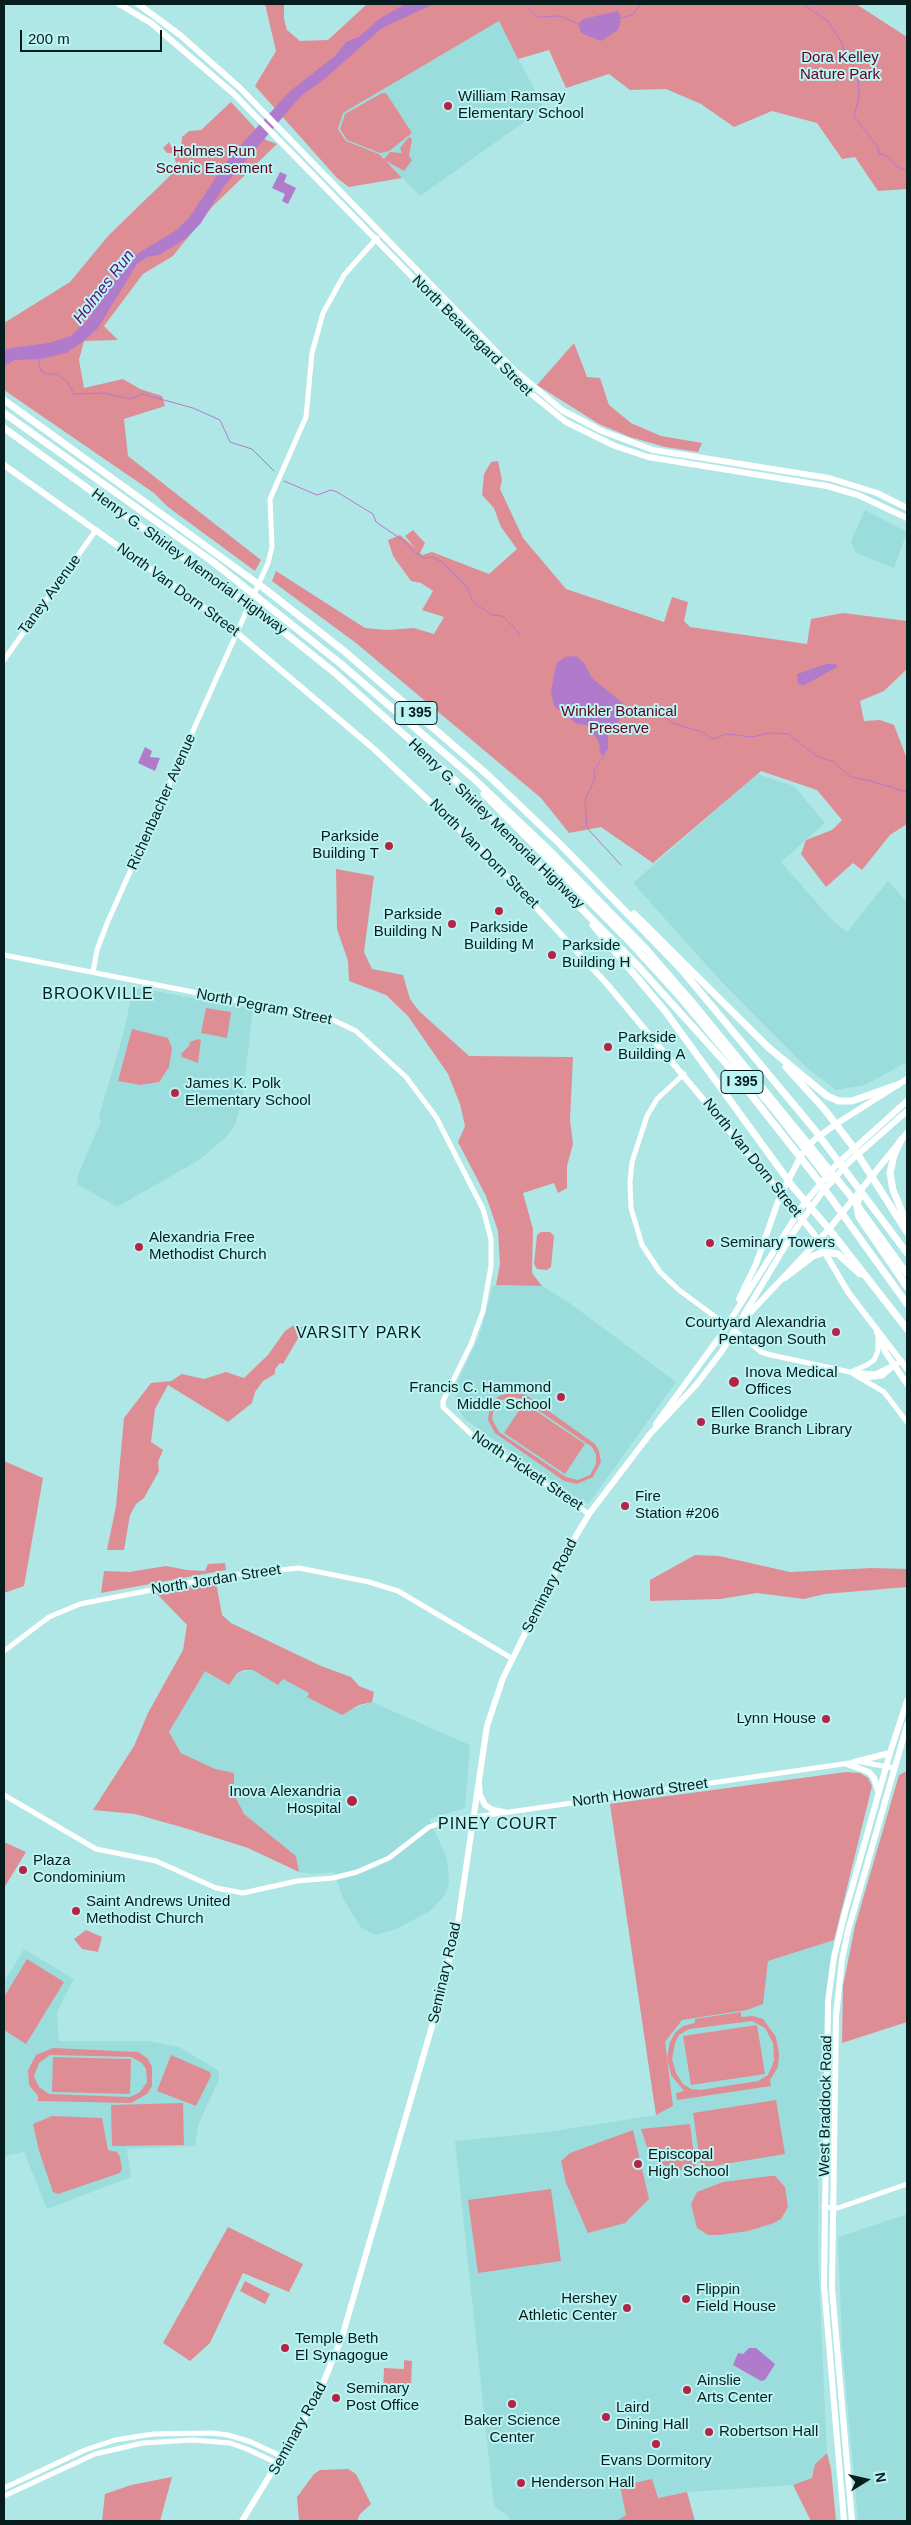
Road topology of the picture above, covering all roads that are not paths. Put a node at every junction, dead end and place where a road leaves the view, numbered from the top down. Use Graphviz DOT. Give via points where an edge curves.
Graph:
graph roads {
  1 [pos="120,4"];
  2 [pos="138,4"];
  3 [pos="382,234"];
  4 [pos="376,240"];
  5 [pos="4,400"];
  6 [pos="4,413"];
  7 [pos="4,428"];
  8 [pos="4,465"];
  9 [pos="907,508"];
  10 [pos="907,518"];
  11 [pos="96,530"];
  12 [pos="237,633"];
  13 [pos="4,660"];
  14 [pos="416,727"];
  15 [pos="560,844"];
  16 [pos="554,879"];
  17 [pos="4,955"];
  18 [pos="93,972"];
  19 [pos="769,1048"];
  20 [pos="684,1074"];
  21 [pos="907,1079"];
  22 [pos="897,1085"];
  23 [pos="907,1101"];
  24 [pos="907,1111"];
  25 [pos="833,1126"];
  26 [pos="907,1133"];
  27 [pos="901,1140"];
  28 [pos="864,1143"];
  29 [pos="829,1179"];
  30 [pos="869,1180"];
  31 [pos="786,1182"];
  32 [pos="860,1191"];
  33 [pos="838,1218"];
  34 [pos="861,1221"];
  35 [pos="907,1224"];
  36 [pos="791,1230"];
  37 [pos="826,1232"];
  38 [pos="907,1232"];
  39 [pos="907,1254"];
  40 [pos="907,1274"];
  41 [pos="784,1278"];
  42 [pos="907,1287"];
  43 [pos="883,1297"];
  44 [pos="907,1304"];
  45 [pos="724,1327"];
  46 [pos="907,1329"];
  47 [pos="734,1330"];
  48 [pos="877,1331"];
  49 [pos="902,1361"];
  50 [pos="895,1365"];
  51 [pos="907,1369"];
  52 [pos="850,1372"];
  53 [pos="862,1378"];
  54 [pos="907,1384"];
  55 [pos="666,1406"];
  56 [pos="443,1407"];
  57 [pos="672,1411"];
  58 [pos="907,1422"];
  59 [pos="650,1434"];
  60 [pos="589,1514"];
  61 [pos="4,1651"];
  62 [pos="513,1659"];
  63 [pos="907,1701"];
  64 [pos="907,1725"];
  65 [pos="890,1753"];
  66 [pos="850,1763"];
  67 [pos="886,1767"];
  68 [pos="479,1768"];
  69 [pos="894,1768"];
  70 [pos="878,1793"];
  71 [pos="4,1795"];
  72 [pos="504,1812"];
  73 [pos="472,1817"];
  74 [pos="907,2184"];
  75 [pos="824,2208"];
  76 [pos="832,2208"];
  77 [pos="283,2457"];
  78 [pos="279,2464"];
  79 [pos="4,2488"];
  80 [pos="4,2496"];
  81 [pos="242,2521"];
  82 [pos="844,2521"];
  83 [pos="852,2521"];
  1 -- 4 [label="main road, North Beauregard Street" via="151,23 234,94"];
  2 -- 3 [label="main road, North Beauregard Street" via="180,35 240,88"];
  3 -- 4 [label="street, Richenbacher Avenue"];
  3 -- 9 [label="main road, North Beauregard Street" via="529,384 582,421 653,450 829,478 877,493"];
  4 -- 10 [label="main road, North Beauregard Street" via="524,390 555,415 588,434 664,461 849,491"];
  4 -- 12 [label="street, Richenbacher Avenue" via="344,276 321,320 312,353 306,417 270,500 271,556"];
  5 -- 15 [label="highway, Henry G. Shirley Memorial Highway / I 395" via="252,579 344,651 462,753"];
  6 -- 14 [label="highway" via="247,589"];
  7 -- 16 [label="highway, Henry G. Shirley Memorial Highway / I 395" via="255,609 382,714 455,780"];
  8 -- 11 [label="main road, North Van Dorn Street"];
  11 -- 12 [label="main road, North Van Dorn Street"];
  11 -- 13 [label="street, Taney Avenue"];
  12 -- 18 [label="street, Richenbacher Avenue" via="108,921"];
  12 -- 20 [label="main road, North Van Dorn Street" via="374,749 474,842 574,947"];
  14 -- 29 [label="highway" via="588,899 680,997"];
  14 -- 40 [label="highway" via="548,848 646,949 752,1073 849,1194"];
  15 -- 19 [label="highway"];
  15 -- 39 [label="highway, Henry G. Shirley Memorial Highway / I 395" via="680,969 814,1129"];
  16 -- 31 [label="highway" via="665,1011"];
  16 -- 44 [label="highway, Henry G. Shirley Memorial Highway / I 395" via="730,1068 818,1180"];
  17 -- 18 [label="street, North Pegram Street"];
  18 -- 56 [label="street, North Pegram Street" via="333,1019 370,1042 416,1088 436,1118 483,1209 492,1247 483,1312"];
  19 -- 22 [label="highway" via="822,1092 839,1101 859,1100"];
  19 -- 25 [label="highway"];
  20 -- 45 [label="street" via="657,1099 647,1116 631,1167 631,1208 642,1245 660,1272"];
  20 -- 48 [label="main road, North Van Dorn Street" via="814,1234 848,1292"];
  21 -- 22 [label="main road"];
  22 -- 25 [label="main road"];
  23 -- 28 [label="main road, Seminary Road"];
  24 -- 28 [label="main road, Seminary Road"];
  25 -- 30 [label="highway"];
  25 -- 31 [label="main road" via="808,1147"];
  26 -- 27 [label="main road"];
  27 -- 30 [label="main road"];
  27 -- 35 [label="highway" via="890,1173 894,1195"];
  28 -- 29 [label="main road, Seminary Road"];
  29 -- 36 [label="main road, Seminary Road" via="803,1205"];
  30 -- 32 [label="main road"];
  30 -- 38 [label="highway"];
  31 -- 37 [label="highway"];
  31 -- 45 [label="main road" via="756,1264"];
  32 -- 33 [label="main road"];
  32 -- 34 [label="highway" via="857,1207"];
  33 -- 34 [label="highway" via="851,1217"];
  33 -- 37 [label="main road"];
  34 -- 42 [label="highway"];
  36 -- 45 [label="main road, Seminary Road"];
  36 -- 47 [label="main road, Seminary Road"];
  37 -- 41 [label="main road"];
  37 -- 43 [label="highway"];
  41 -- 43 [label="highway" via="817,1255 824,1252 838,1254"];
  41 -- 47 [label="main road"];
  43 -- 46 [label="highway"];
  45 -- 55 [label="main road, Seminary Road"];
  47 -- 52 [label="street" via="766,1354"];
  47 -- 57 [label="main road, Seminary Road" via="722,1351"];
  48 -- 49 [label="main road, North Van Dorn Street"];
  48 -- 50 [label="main road, North Van Dorn Street"];
  48 -- 52 [label="street" via="876,1357 868,1365"];
  49 -- 50 [label="street"];
  49 -- 51 [label="main road, North Van Dorn Street"];
  50 -- 52 [label="street" via="876,1374"];
  50 -- 53 [label="street" via="882,1376"];
  50 -- 54 [label="main road, North Van Dorn Street"];
  52 -- 53 [label="street"];
  53 -- 58 [label="street" via="890,1398"];
  55 -- 57 [label="main road"];
  55 -- 59 [label="main road, Seminary Road"];
  56 -- 60 [label="street, North Pickett Street" via="471,1434"];
  57 -- 59 [label="main road, Seminary Road"];
  59 -- 60 [label="main road, Seminary Road"];
  60 -- 62 [label="main road, Seminary Road" via="560,1561"];
  61 -- 62 [label="street, North Jordan Street" via="49,1617 80,1604 232,1574 299,1568 398,1591"];
  62 -- 68 [label="main road, Seminary Road" via="493,1704"];
  63 -- 65 [label="main road, West Braddock Road"];
  64 -- 69 [label="main road, West Braddock Road"];
  65 -- 66 [label="main road"];
  65 -- 67 [label="main road, West Braddock Road"];
  66 -- 67 [label="street, North Howard Street"];
  66 -- 70 [label="main road" via="869,1772"];
  66 -- 72 [label="street, North Howard Street"];
  67 -- 69 [label="street, North Howard Street"];
  67 -- 70 [label="main road, West Braddock Road"];
  68 -- 72 [label="main road" via="482,1800 493,1810"];
  68 -- 73 [label="main road, Seminary Road"];
  69 -- 76 [label="main road, West Braddock Road" via="842,1960 836,2016"];
  70 -- 75 [label="main road, West Braddock Road" via="844,1916 830,1982"];
  71 -- 73 [label="street, North Howard Street" via="96,1849 156,1861 223,1890 243,1893 357,1872 390,1858 429,1827"];
  72 -- 73 [label="street, North Howard Street"];
  73 -- 77 [label="main road, Seminary Road" via="455,1938 417,2085 340,2343 320,2393"];
  74 -- 76 [label="street"];
  75 -- 76 [label="street"];
  75 -- 82 [label="main road, West Braddock Road" via="826,2327"];
  76 -- 83 [label="main road, West Braddock Road" via="835,2330"];
  77 -- 78 [label="main road, Seminary Road"];
  77 -- 79 [label="street" via="228,2435 146,2435 115,2440 85,2450"];
  78 -- 80 [label="street" via="247,2448 222,2442 143,2443 95,2454"];
  78 -- 81 [label="main road, Seminary Road"];
}
